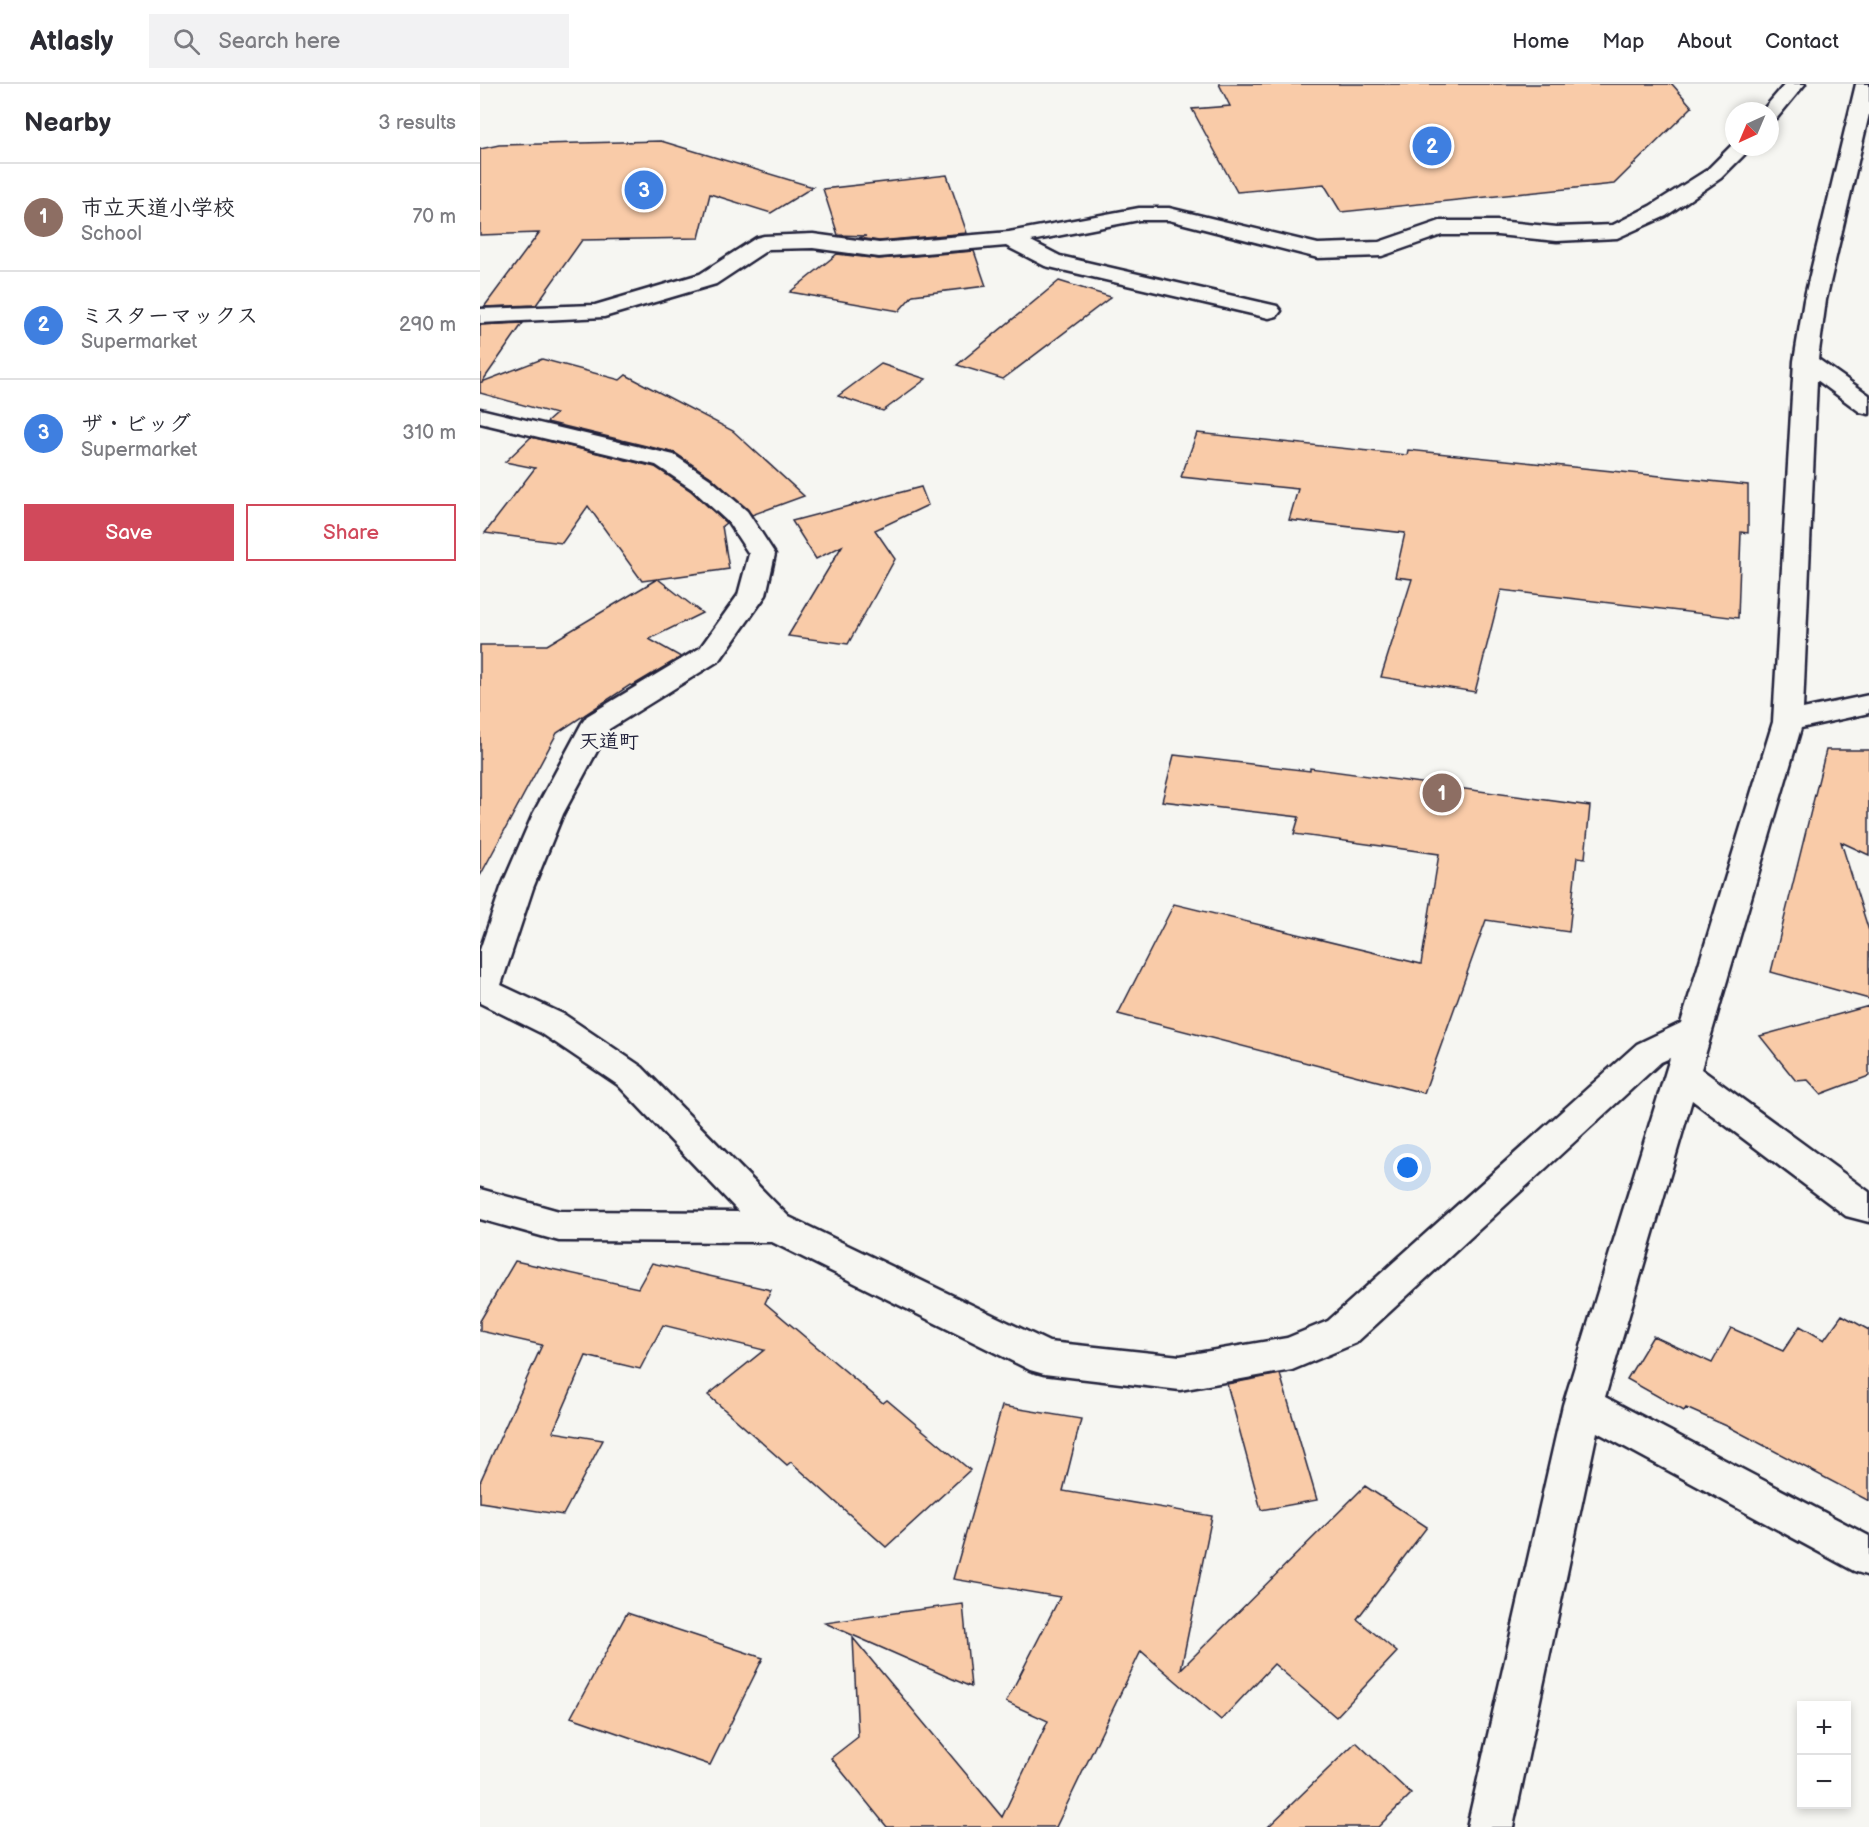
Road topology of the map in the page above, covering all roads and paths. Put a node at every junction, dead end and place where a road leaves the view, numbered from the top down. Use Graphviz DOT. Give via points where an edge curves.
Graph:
graph roads {
  1 [pos="1795,84"];
  2 [pos="1866,84"];
  3 [pos="1779,103"];
  4 [pos="1733,156"];
  5 [pos="1009,239"];
  6 [pos="1269,311"];
  7 [pos="480,316"];
  8 [pos="1806,361"];
  9 [pos="1869,407"];
  10 [pos="480,416"];
  11 [pos="1869,704"];
  12 [pos="1788,722"];
  13 [pos="1697,1030"];
  14 [pos="1683,1074"];
  15 [pos="480,1204"];
  16 [pos="1869,1207"];
  17 [pos="776,1227"];
  18 [pos="1583,1405"];
  19 [pos="1869,1557"];
  20 [pos="1490,1827"];
  1 -- 3 [label="street"];
  2 -- 8 [label="street" via="1815,300"];
  4 -- 5 [label="street" via="1714,174 1658,211 1617,231 1557,234 1440,228 1382,249 1318,251 1169,214 1139,214"];
  5 -- 6 [label="street" via="1053,261"];
  5 -- 7 [label="street" via="879,250 813,240 764,243 708,279 596,312"];
  8 -- 9 [label="street"];
  8 -- 12 [label="street"];
  10 -- 17 [label="street" via="665,460 701,484 738,517 762,554 752,595 710,654 597,723 548,814 517,888 483,990 553,1024 630,1076"];
  11 -- 12 [label="street"];
  12 -- 13 [label="street"];
  13 -- 14 [label="street"];
  13 -- 17 [label="street" via="1649,1053 1342,1332 1292,1354 1180,1373 1044,1358"];
  14 -- 16 [label="street" via="1859,1206"];
  14 -- 18 [label="street"];
  15 -- 17 [label="street" via="559,1226"];
  18 -- 19 [label="street"];
  18 -- 20 [label="street"];
}
